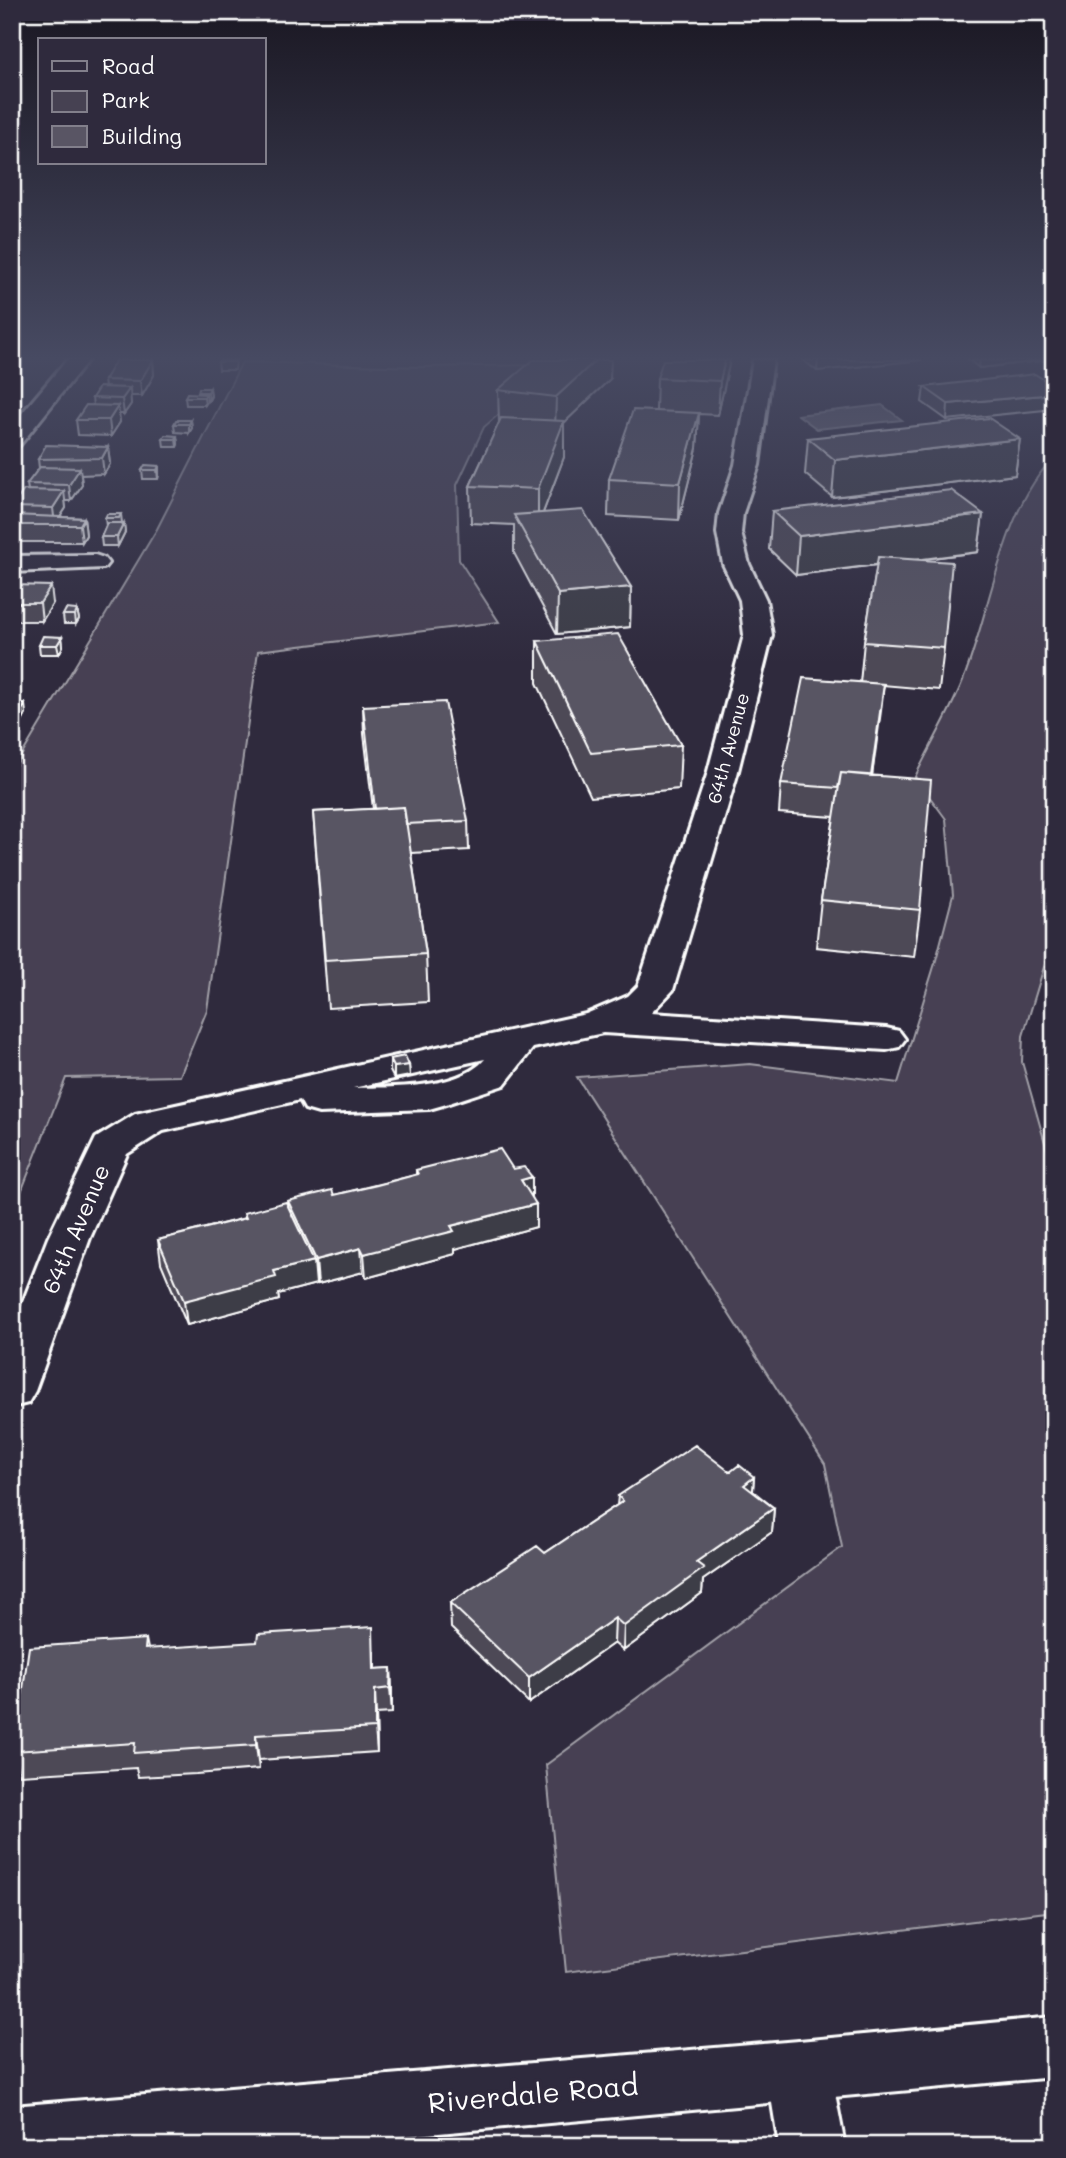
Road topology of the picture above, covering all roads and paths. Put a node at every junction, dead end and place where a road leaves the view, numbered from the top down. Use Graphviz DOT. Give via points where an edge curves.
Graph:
graph roads {
  1 [pos="748,461"];
  2 [pos="95,563"];
  3 [pos="12,564"];
  4 [pos="597,1023"];
  5 [pos="886,1039"];
  6 [pos="12,1391"];
  7 [pos="1054,2047"];
  8 [pos="799,2072"];
  9 [pos="12,2138"];
  10 [pos="812,2146"];
  1 -- 4 [label="street, 64th Avenue" via="729,533 752,600 757,638 722,775 655,990 641,1004"];
  2 -- 3 [label="street"];
  4 -- 5 [label="street"];
  4 -- 6 [label="street, 64th Avenue" via="520,1040 490,1077 429,1097 328,1102 268,1095 149,1122 110,1147 69,1238"];
  7 -- 8 [label="street, Riverdale Road"];
  8 -- 9 [label="street, Riverdale Road"];
  8 -- 10 [label="street"];
}
